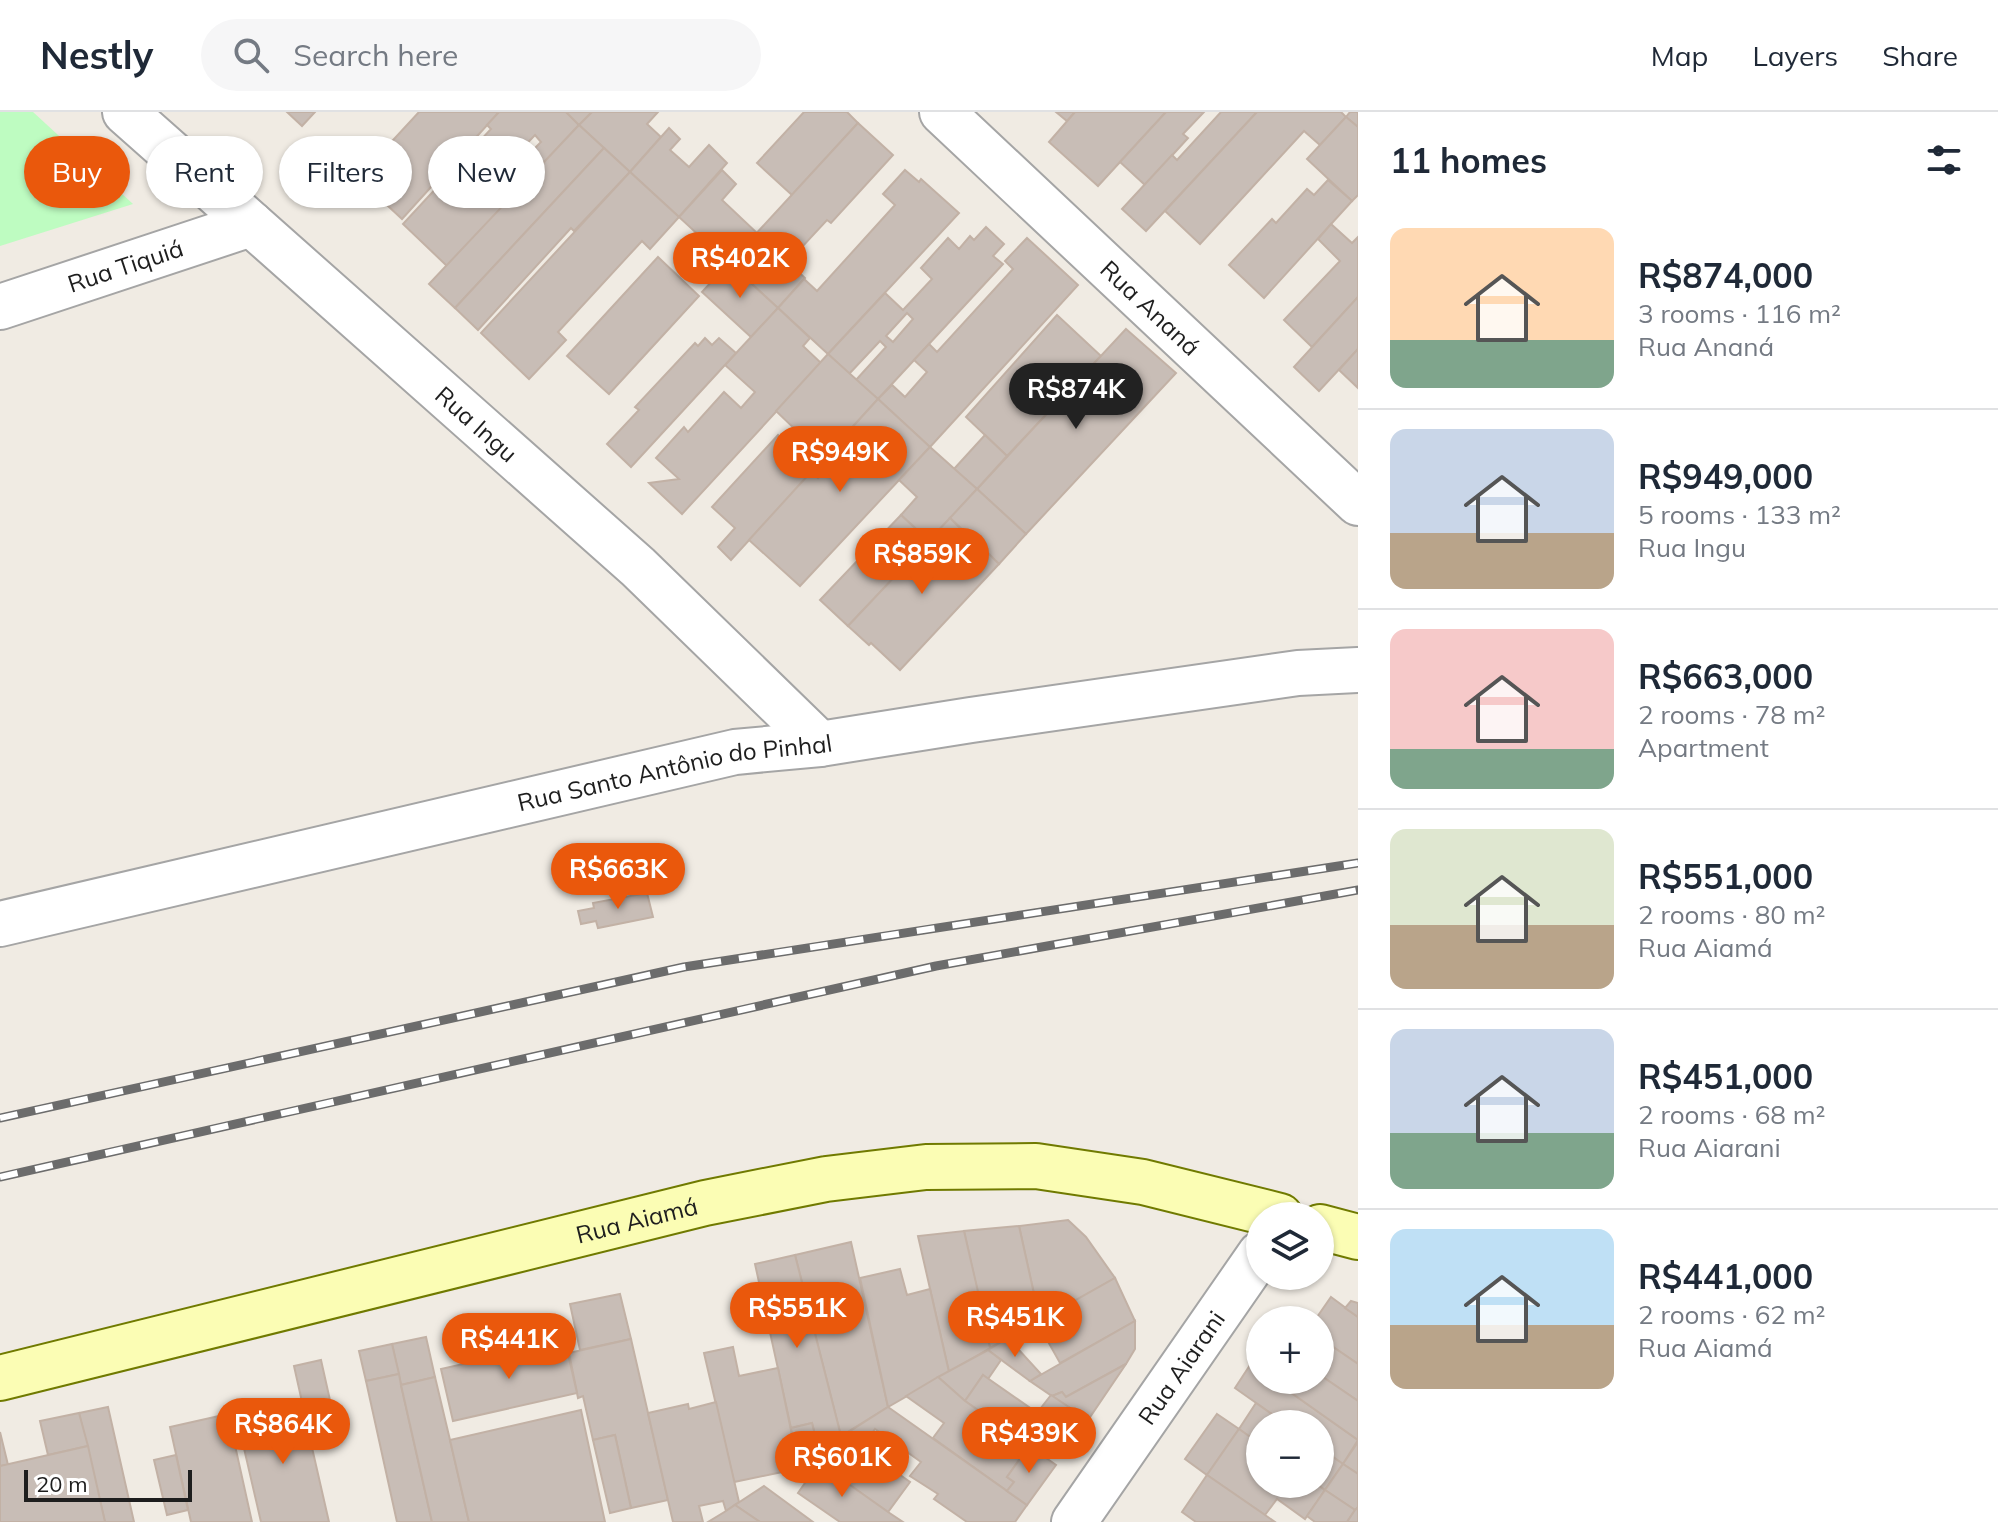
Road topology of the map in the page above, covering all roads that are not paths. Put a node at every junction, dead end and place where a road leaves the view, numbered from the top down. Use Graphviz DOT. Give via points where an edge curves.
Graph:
graph roads {
  1 [pos="125,112"];
  2 [pos="942,112"];
  3 [pos="251,224"];
  4 [pos="0,307"];
  5 [pos="1358,503"];
  6 [pos="1358,670"];
  7 [pos="820,744"];
  8 [pos="0,924"];
  9 [pos="1246,1208"];
  10 [pos="1334,1231"];
  11 [pos="1358,1237"];
  12 [pos="1246,1274"];
  13 [pos="0,1378"];
  14 [pos="1074,1522"];
  1 -- 3 [label="street, Rua Ingu"];
  2 -- 5 [label="street, Rua Ananá"];
  3 -- 4 [label="street, Rua Tiquiá"];
  3 -- 7 [label="street, Rua Ingu" via="638,567"];
  6 -- 7 [label="street, Rua Santo Antônio do Pinhal" via="1298,673"];
  7 -- 8 [label="street, Rua Santo Antônio do Pinhal" via="735,752"];
  9 -- 13 [label="main road, Rua Aiamá" via="1143,1182 1036,1166 926,1167 826,1179 705,1203"];
  10 -- 11 [label="main road"];
  12 -- 14 [label="street, Rua Aiarani"];
}
